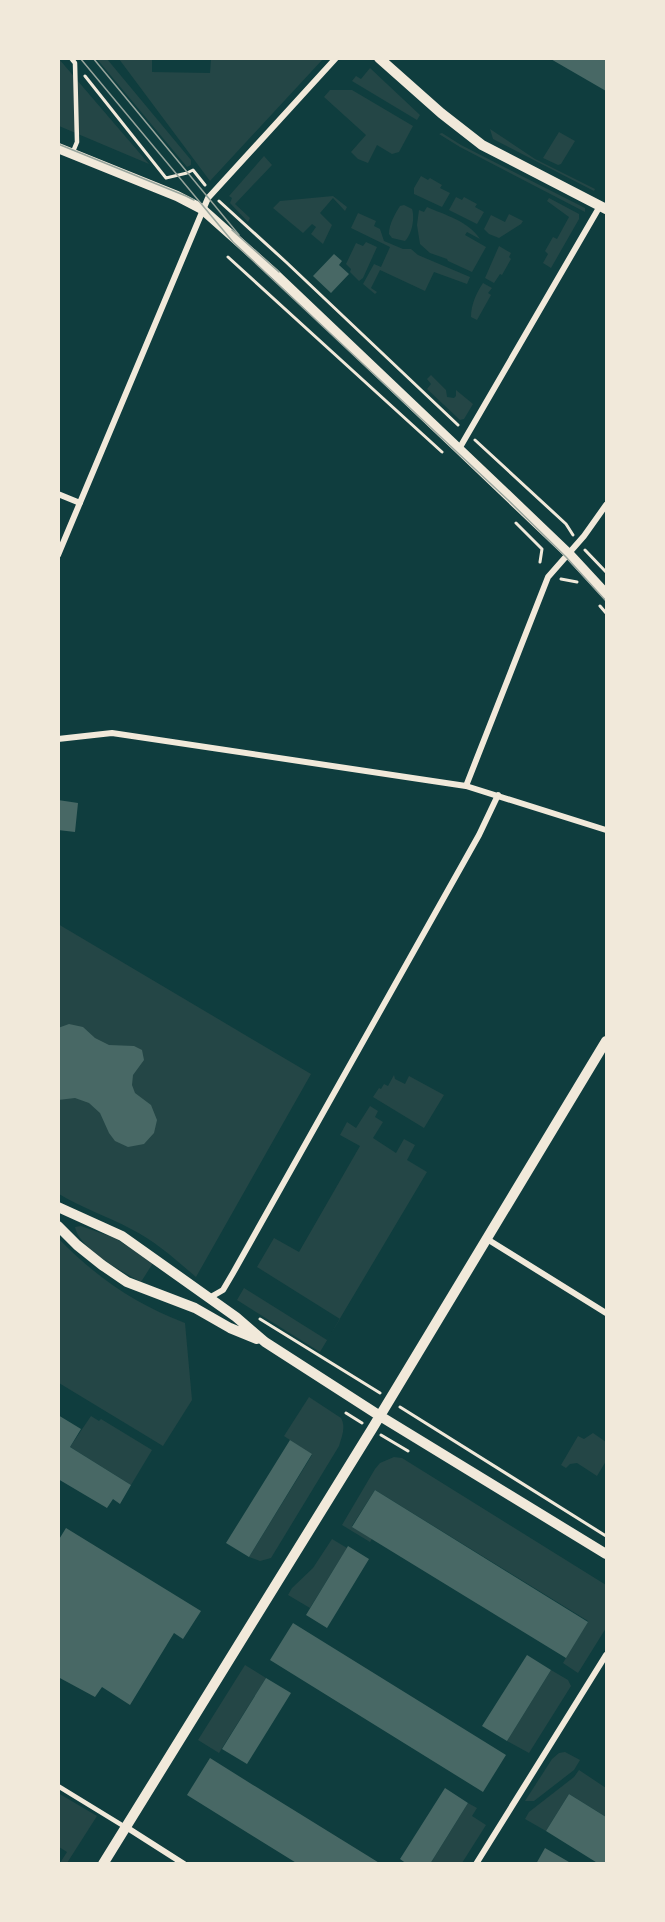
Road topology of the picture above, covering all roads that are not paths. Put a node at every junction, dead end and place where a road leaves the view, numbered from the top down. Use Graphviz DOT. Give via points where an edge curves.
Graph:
graph roads {
  1 [pos="336,58"];
  2 [pos="379,58"];
  3 [pos="73,61"];
  4 [pos="58,148"];
  5 [pos="72,154"];
  6 [pos="603,207"];
  7 [pos="202,209"];
  8 [pos="459,449"];
  9 [pos="58,494"];
  10 [pos="80,503"];
  11 [pos="606,505"];
  12 [pos="569,554"];
  13 [pos="58,555"];
  14 [pos="606,594"];
  15 [pos="58,740"];
  16 [pos="466,786"];
  17 [pos="498,795"];
  18 [pos="606,830"];
  19 [pos="606,1041"];
  20 [pos="58,1207"];
  21 [pos="58,1226"];
  22 [pos="487,1239"];
  23 [pos="209,1298"];
  24 [pos="606,1314"];
  25 [pos="265,1342"];
  26 [pos="380,1416"];
  27 [pos="606,1554"];
  28 [pos="606,1655"];
  29 [pos="58,1786"];
  30 [pos="126,1827"];
  31 [pos="103,1863"];
  32 [pos="184,1863"];
  33 [pos="476,1863"];
  1 -- 7 [label="street" via="217,186"];
  2 -- 6 [label="street" via="476,140"];
  3 -- 5 [label="lane" via="77,142"];
  4 -- 5 [label="street"];
  5 -- 7 [label="street"];
  6 -- 8 [label="street"];
  7 -- 8 [label="street"];
  7 -- 10 [label="street"];
  8 -- 12 [label="street"];
  9 -- 10 [label="street"];
  10 -- 13 [label="street"];
  11 -- 12 [label="street"];
  12 -- 14 [label="street"];
  12 -- 16 [label="street" via="548,577"];
  15 -- 16 [label="street" via="112,733"];
  16 -- 17 [label="street"];
  17 -- 18 [label="street"];
  17 -- 23 [label="street" via="233,1273 223,1290"];
  19 -- 22 [label="street"];
  20 -- 23 [label="street" via="122,1236"];
  21 -- 25 [label="street" via="102,1266 127,1282 195,1308"];
  22 -- 24 [label="street"];
  22 -- 26 [label="street"];
  23 -- 25 [label="street"];
  25 -- 26 [label="street"];
  26 -- 27 [label="street"];
  26 -- 30 [label="street"];
  28 -- 33 [label="street"];
  29 -- 30 [label="lane"];
  30 -- 31 [label="street"];
  30 -- 32 [label="street"];
}
